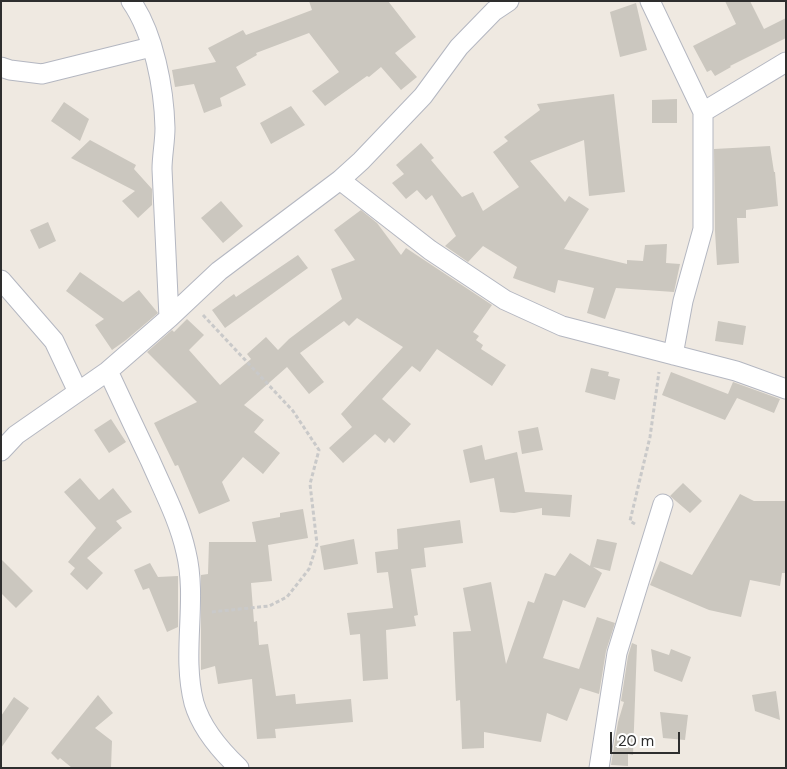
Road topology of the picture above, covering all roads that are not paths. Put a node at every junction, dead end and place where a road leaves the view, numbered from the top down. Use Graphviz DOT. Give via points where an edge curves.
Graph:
graph roads {
  1 [pos="131,1"];
  2 [pos="509,1"];
  3 [pos="650,1"];
  4 [pos="151,47"];
  5 [pos="786,62"];
  6 [pos="1,67"];
  7 [pos="703,112"];
  8 [pos="340,180"];
  9 [pos="1,280"];
  10 [pos="169,318"];
  11 [pos="667,353"];
  12 [pos="108,371"];
  13 [pos="786,390"];
  14 [pos="78,392"];
  15 [pos="1,451"];
  16 [pos="663,504"];
  17 [pos="239,768"];
  18 [pos="599,768"];
  1 -- 4 [label="street" via="140,13"];
  2 -- 8 [label="street" via="494,11 459,47 423,96"];
  3 -- 7 [label="street"];
  4 -- 6 [label="street" via="42,74"];
  4 -- 10 [label="street" via="162,87 165,129 162,166"];
  5 -- 7 [label="street"];
  7 -- 11 [label="street" via="703,229"];
  8 -- 10 [label="street" via="219,271"];
  8 -- 11 [label="street" via="430,250 505,300 562,326"];
  9 -- 14 [label="street" via="54,340"];
  10 -- 12 [label="street"];
  11 -- 13 [label="street" via="736,370"];
  12 -- 14 [label="street"];
  12 -- 17 [label="street" via="168,499 186,550 191,580 189,667 194,703 211,735"];
  14 -- 15 [label="street" via="16,434"];
  16 -- 18 [label="street" via="617,653"];
}
